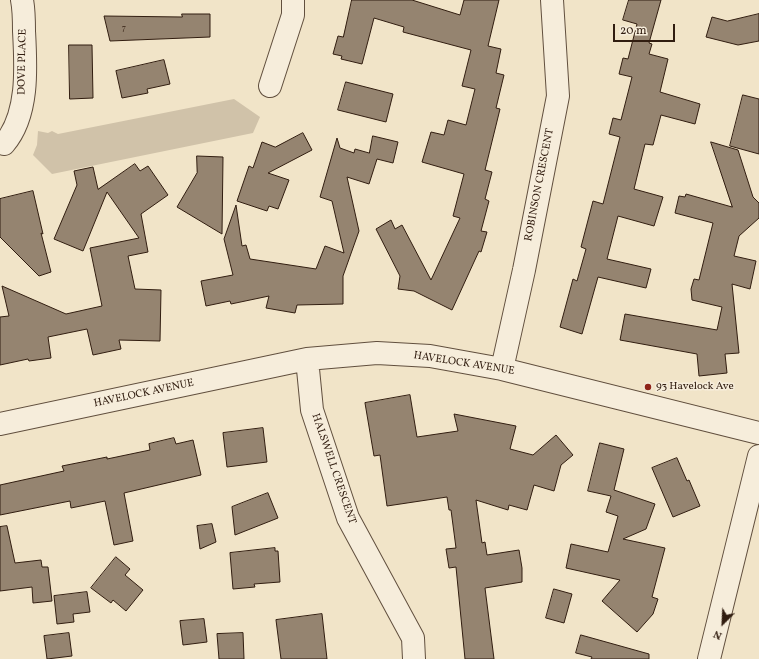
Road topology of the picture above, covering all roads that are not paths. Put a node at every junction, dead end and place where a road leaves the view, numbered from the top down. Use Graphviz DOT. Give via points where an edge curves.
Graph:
graph roads {
  1 [pos="22,0"];
  2 [pos="293,0"];
  3 [pos="552,0"];
  4 [pos="270,86"];
  5 [pos="4,144"];
  6 [pos="307,359"];
  7 [pos="502,368"];
  8 [pos="0,424"];
  9 [pos="759,434"];
  10 [pos="759,456"];
  11 [pos="414,659"];
  12 [pos="709,659"];
  1 -- 5 [label="street, DOVE PLACE" via="25,72 22,101 12,136"];
  2 -- 4 [label="street" via="293,15"];
  3 -- 7 [label="street, ROBINSON CRESCENT" via="558,96"];
  6 -- 7 [label="street, HAVELOCK AVENUE" via="377,353 430,356"];
  6 -- 8 [label="street, HAVELOCK AVENUE"];
  6 -- 11 [label="street, HALSWELL CRESCENT" via="312,410 348,518 413,638"];
  7 -- 9 [label="street, HAVELOCK AVENUE"];
  10 -- 12 [label="street"];
}
